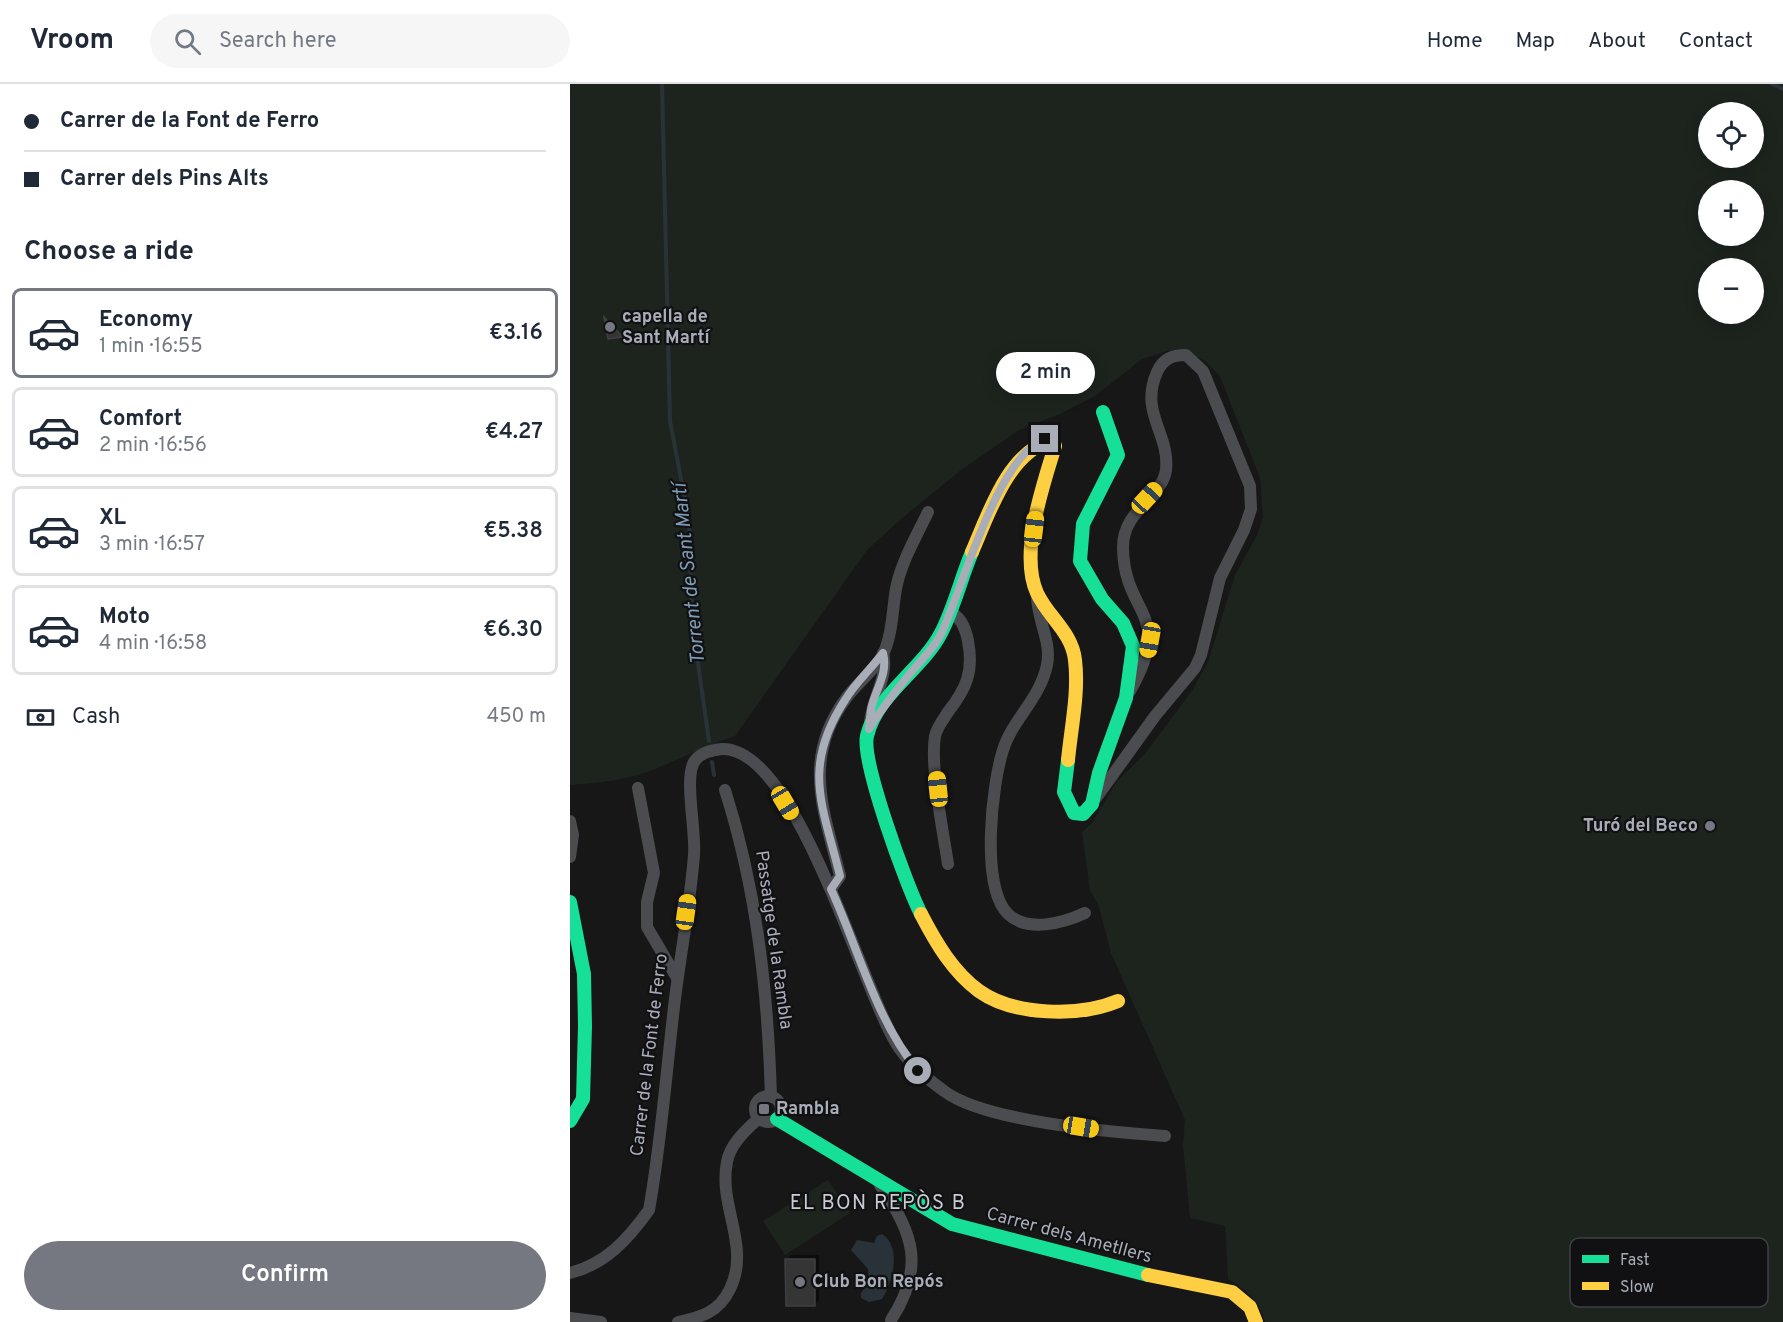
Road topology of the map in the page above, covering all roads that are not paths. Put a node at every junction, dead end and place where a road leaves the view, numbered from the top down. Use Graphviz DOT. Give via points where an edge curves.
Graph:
graph roads {
  1 [pos="1102,412"];
  2 [pos="928,512"];
  3 [pos="1037,593"];
  4 [pos="950,612"];
  5 [pos="883,653"];
  6 [pos="1126,698"];
  7 [pos="869,729"];
  8 [pos="638,788"];
  9 [pos="725,790"];
  10 [pos="1092,804"];
  11 [pos="570,821"];
  12 [pos="570,856"];
  13 [pos="948,864"];
  14 [pos="831,889"];
  15 [pos="570,902"];
  16 [pos="1085,913"];
  17 [pos="677,978"];
  18 [pos="1118,1001"];
  19 [pos="771,1097"];
  20 [pos="759,1118"];
  21 [pos="777,1119"];
  22 [pos="570,1121"];
  23 [pos="1165,1136"];
  24 [pos="877,1180"];
  25 [pos="570,1274"];
  26 [pos="570,1318"];
  27 [pos="888,1321"];
  28 [pos="581,1322"];
  29 [pos="601,1322"];
  30 [pos="678,1322"];
  31 [pos="1256,1322"];
  1 -- 6 [label="street" via="1118,455 1083,524 1080,561 1102,599 1123,623 1132,646"];
  2 -- 5 [label="street" via="896,585 894,622"];
  3 -- 4 [label="street" via="1033,572 1034,524 1055,446 1052,440 1045,439 1024,452 1010,473 979,536"];
  3 -- 10 [label="street" via="1071,642 1075,660 1064,792 1067,804 1074,813 1083,814"];
  3 -- 16 [label="street" via="1047,662 1034,698 1003,748 992,823 995,884 1003,907 1017,921 1049,924"];
  4 -- 7 [label="street" via="933,648"];
  4 -- 13 [label="street" via="962,623 967,636 971,667 963,693 935,735"];
  5 -- 7 [label="street" via="883,676 872,705"];
  5 -- 14 [label="street" via="846,698 824,735 819,768 821,808 840,876"];
  6 -- 10 [label="street"];
  6 -- 10 [label="street" via="1150,640 1149,627 1124,564 1123,547 1133,516 1162,483 1166,471 1164,449 1152,414 1151,387 1160,366 1169,358 1186,355 1203,371 1250,486 1251,509 1220,578 1195,668"];
  7 -- 18 [label="street" via="868,758 906,882 923,918 964,978 980,992 1051,1012 1083,1013"];
  8 -- 17 [label="street" via="654,873 647,902 647,927"];
  9 -- 19 [label="street, Passatge de la Rambla" via="740,838 759,942"];
  11 -- 12 [label="street"];
  14 -- 17 [label="street, Carrer de la Font de Ferro" via="814,852 765,774 733,749 701,754 693,763 691,777 694,855"];
  14 -- 23 [label="street, Carrer de la Font de Ferro" via="898,1047 918,1071 947,1094 974,1107 1014,1116 1103,1131"];
  15 -- 22 [label="street" via="584,974 585,1026 583,1099"];
  17 -- 25 [label="street, Carrer de la Font de Ferro" via="649,1210 616,1250"];
  19 -- 20 [label="street" via="757,1103"];
  19 -- 21 [label="street" via="781,1108"];
  20 -- 21 [label="street" via="770,1122"];
  20 -- 30 [label="street" via="731,1149 726,1163 726,1184 738,1244 733,1283 715,1311"];
  21 -- 24 [label="street, Carrer dels Ametllers"];
  24 -- 27 [label="street" via="908,1231 912,1260 905,1297"];
  24 -- 31 [label="street, Carrer dels Ametllers" via="952,1224 1159,1278 1232,1292 1250,1307"];
  26 -- 28 [label="street"];
  26 -- 29 [label="street"];
}
